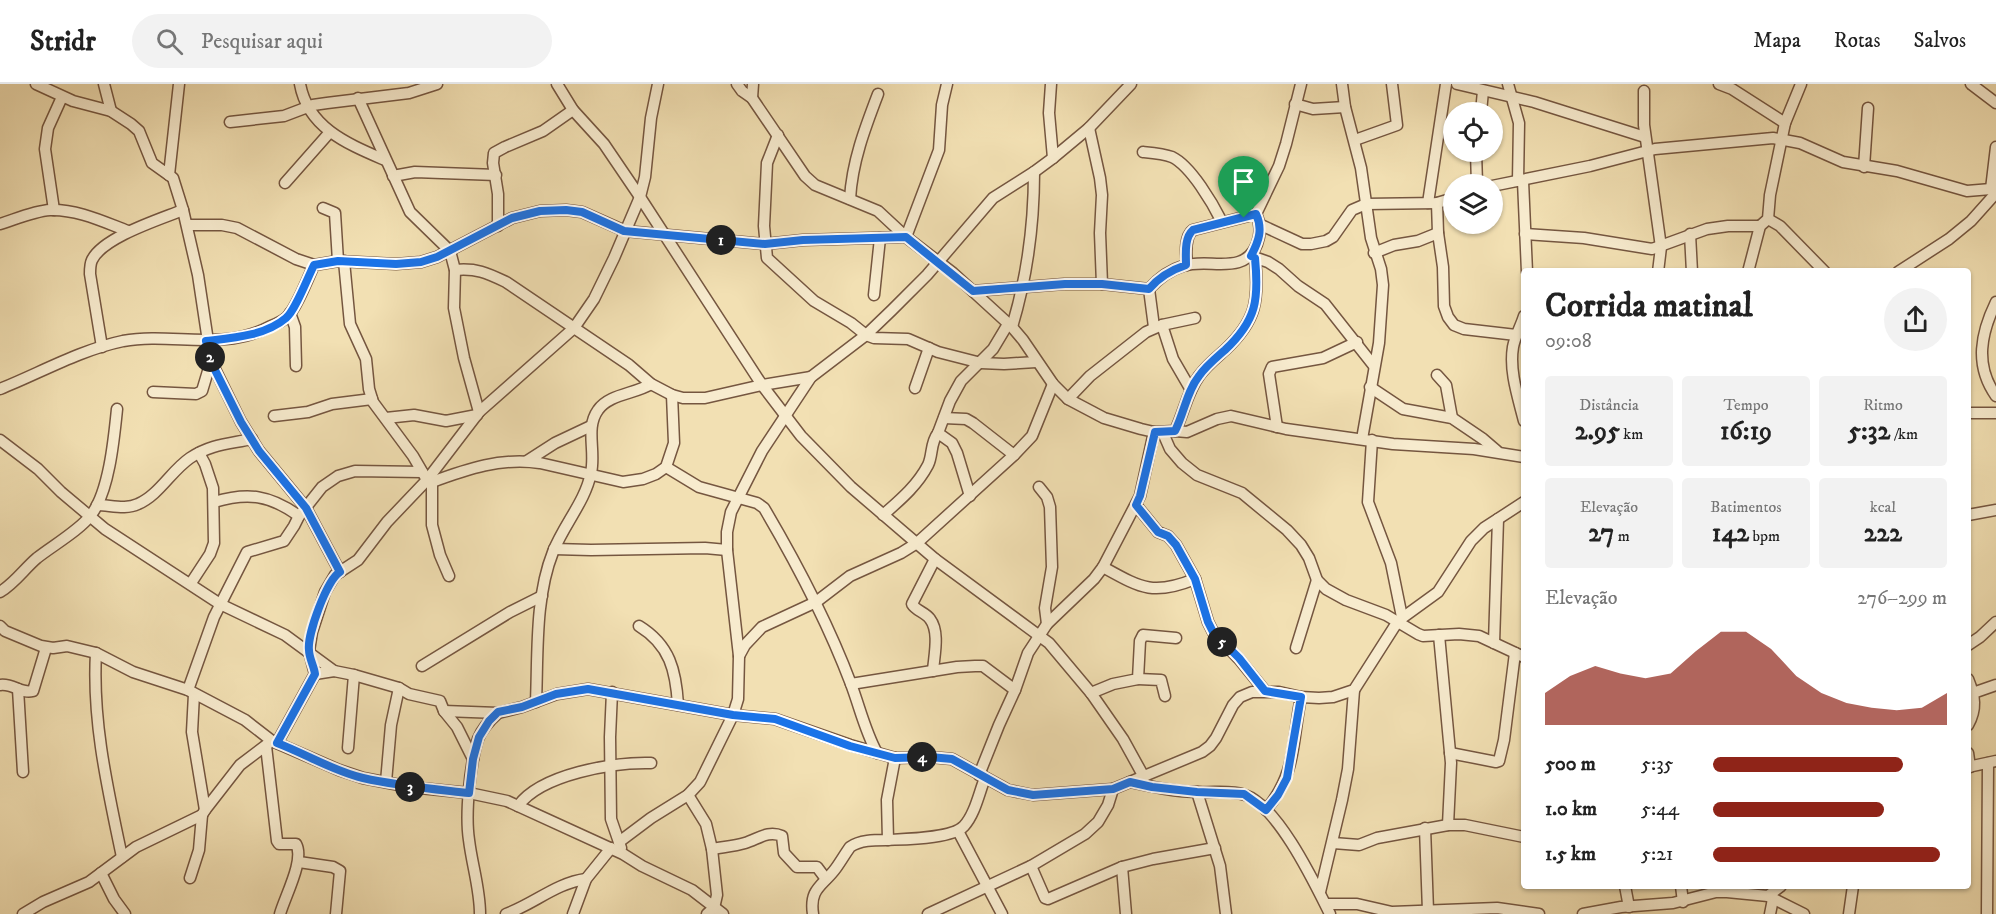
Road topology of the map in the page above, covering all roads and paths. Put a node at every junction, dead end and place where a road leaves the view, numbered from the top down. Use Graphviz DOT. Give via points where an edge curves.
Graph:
graph roads {
  1 [pos="36,84"];
  2 [pos="104,84"];
  3 [pos="179,84"];
  4 [pos="300,84"];
  5 [pos="437,84"];
  6 [pos="557,84"];
  7 [pos="658,84"];
  8 [pos="737,84"];
  9 [pos="753,84"];
  10 [pos="947,84"];
  11 [pos="1051,84"];
  12 [pos="1131,84"];
  13 [pos="1301,84"];
  14 [pos="1342,84"];
  15 [pos="1392,84"];
  16 [pos="1446,84"];
  17 [pos="1457,84"];
  18 [pos="1508,84"];
  19 [pos="1719,84"];
  20 [pos="1801,84"];
  21 [pos="1971,84"];
  22 [pos="409,89"];
  23 [pos="1483,91"];
  24 [pos="1644,91"];
  25 [pos="878,94"];
  26 [pos="62,97"];
  27 [pos="1513,97"];
  28 [pos="358,98"];
  29 [pos="752,98"];
  30 [pos="1482,102"];
  31 [pos="1295,104"];
  32 [pos="1996,104"];
  33 [pos="307,107"];
  34 [pos="1345,107"];
  35 [pos="1868,108"];
  36 [pos="573,110"];
  37 [pos="111,111"];
  38 [pos="230,122"];
  39 [pos="1785,123"];
  40 [pos="1089,128"];
  41 [pos="330,132"];
  42 [pos="777,135"];
  43 [pos="1645,137"];
  44 [pos="1781,138"];
  45 [pos="1355,140"];
  46 [pos="1996,147"];
  47 [pos="1143,152"];
  48 [pos="1647,152"];
  49 [pos="1053,158"];
  50 [pos="385,160"];
  51 [pos="1864,167"];
  52 [pos="1035,172"];
  53 [pos="169,175"];
  54 [pos="496,175"];
  55 [pos="393,176"];
  56 [pos="1520,181"];
  57 [pos="285,183"];
  58 [pos="1503,184"];
  59 [pos="1994,192"];
  60 [pos="640,197"];
  61 [pos="850,199"];
  62 [pos="1443,200"];
  63 [pos="1432,203"];
  64 [pos="1366,204"];
  65 [pos="322,208"];
  66 [pos="54,210"];
  67 [pos="183,210"];
  68 [pos="1256,214"];
  69 [pos="1222,222"];
  70 [pos="1764,222"];
  71 [pos="0,224"];
  72 [pos="187,225"];
  73 [pos="1261,225"];
  74 [pos="498,226"];
  75 [pos="128,231"];
  76 [pos="624,231"];
  77 [pos="1438,233"];
  78 [pos="1525,234"];
  79 [pos="1690,234"];
  80 [pos="667,236"];
  81 [pos="906,237"];
  82 [pos="880,238"];
  83 [pos="765,244"];
  84 [pos="1661,247"];
  85 [pos="450,251"];
  86 [pos="1374,253"];
  87 [pos="1253,257"];
  88 [pos="341,261"];
  89 [pos="938,262"];
  90 [pos="314,265"];
  91 [pos="1186,265"];
  92 [pos="1527,268"];
  93 [pos="1658,268"];
  94 [pos="1692,268"];
  95 [pos="1749,268"];
  96 [pos="1821,268"];
  97 [pos="1904,268"];
  98 [pos="455,270"];
  99 [pos="1102,284"];
  100 [pos="1022,287"];
  101 [pos="1149,289"];
  102 [pos="973,291"];
  103 [pos="874,294"];
  104 [pos="1996,302"];
  105 [pos="290,313"];
  106 [pos="1195,318"];
  107 [pos="1521,323"];
  108 [pos="1010,326"];
  109 [pos="1158,326"];
  110 [pos="574,328"];
  111 [pos="1516,334"];
  112 [pos="866,335"];
  113 [pos="206,341"];
  114 [pos="1357,342"];
  115 [pos="102,347"];
  116 [pos="929,348"];
  117 [pos="211,362"];
  118 [pos="1036,362"];
  119 [pos="981,363"];
  120 [pos="296,366"];
  121 [pos="1374,366"];
  122 [pos="1437,375"];
  123 [pos="811,377"];
  124 [pos="651,384"];
  125 [pos="1053,384"];
  126 [pos="762,385"];
  127 [pos="1370,387"];
  128 [pos="915,388"];
  129 [pos="0,389"];
  130 [pos="1191,390"];
  131 [pos="153,392"];
  132 [pos="1995,392"];
  133 [pos="672,395"];
  134 [pos="372,399"];
  135 [pos="1068,399"];
  136 [pos="117,409"];
  137 [pos="1521,410"];
  138 [pos="1971,413"];
  139 [pos="1996,413"];
  140 [pos="478,414"];
  141 [pos="274,416"];
  142 [pos="785,416"];
  143 [pos="386,418"];
  144 [pos="944,418"];
  145 [pos="1452,418"];
  146 [pos="591,426"];
  147 [pos="1277,427"];
  148 [pos="1175,431"];
  149 [pos="1159,432"];
  150 [pos="938,434"];
  151 [pos="252,439"];
  152 [pos="0,440"];
  153 [pos="1367,440"];
  154 [pos="1497,451"];
  155 [pos="199,453"];
  156 [pos="1014,455"];
  157 [pos="1521,456"];
  158 [pos="527,461"];
  159 [pos="666,467"];
  160 [pos="591,475"];
  161 [pos="427,478"];
  162 [pos="1039,487"];
  163 [pos="970,496"];
  164 [pos="737,498"];
  165 [pos="214,502"];
  166 [pos="1521,504"];
  167 [pos="97,505"];
  168 [pos="1136,505"];
  169 [pos="1996,510"];
  170 [pos="302,512"];
  171 [pos="1971,514"];
  172 [pos="883,515"];
  173 [pos="90,517"];
  174 [pos="1498,519"];
  175 [pos="917,543"];
  176 [pos="554,549"];
  177 [pos="727,550"];
  178 [pos="935,559"];
  179 [pos="1103,567"];
  180 [pos="340,572"];
  181 [pos="450,576"];
  182 [pos="1195,579"];
  183 [pos="1317,580"];
  184 [pos="190,584"];
  185 [pos="0,592"];
  186 [pos="542,596"];
  187 [pos="816,602"];
  188 [pos="220,604"];
  189 [pos="1400,619"];
  190 [pos="1996,622"];
  191 [pos="1047,624"];
  192 [pos="0,626"];
  193 [pos="639,626"];
  194 [pos="1041,635"];
  195 [pos="1439,635"];
  196 [pos="1176,638"];
  197 [pos="1494,643"];
  198 [pos="1971,643"];
  199 [pos="46,648"];
  200 [pos="1296,648"];
  201 [pos="309,651"];
  202 [pos="96,653"];
  203 [pos="1520,655"];
  204 [pos="739,656"];
  205 [pos="422,666"];
  206 [pos="334,671"];
  207 [pos="933,671"];
  208 [pos="315,674"];
  209 [pos="354,675"];
  210 [pos="1138,679"];
  211 [pos="851,684"];
  212 [pos="0,685"];
  213 [pos="1996,685"];
  214 [pos="1971,687"];
  215 [pos="399,688"];
  216 [pos="18,689"];
  217 [pos="1015,690"];
  218 [pos="1354,690"];
  219 [pos="1265,691"];
  220 [pos="191,692"];
  221 [pos="612,692"];
  222 [pos="1091,693"];
  223 [pos="1973,693"];
  224 [pos="1165,696"];
  225 [pos="1301,697"];
  226 [pos="536,702"];
  227 [pos="678,705"];
  228 [pos="444,711"];
  229 [pos="498,712"];
  230 [pos="733,715"];
  231 [pos="1971,718"];
  232 [pos="272,744"];
  233 [pos="348,748"];
  234 [pos="877,753"];
  235 [pos="1450,753"];
  236 [pos="895,758"];
  237 [pos="473,759"];
  238 [pos="1992,762"];
  239 [pos="651,763"];
  240 [pos="610,764"];
  241 [pos="1971,767"];
  242 [pos="23,772"];
  243 [pos="982,777"];
  244 [pos="1144,777"];
  245 [pos="386,782"];
  246 [pos="1130,782"];
  247 [pos="1113,789"];
  248 [pos="1197,792"];
  249 [pos="469,793"];
  250 [pos="688,795"];
  251 [pos="518,806"];
  252 [pos="1266,810"];
  253 [pos="204,812"];
  254 [pos="1448,825"];
  255 [pos="1425,828"];
  256 [pos="958,831"];
  257 [pos="1521,836"];
  258 [pos="888,840"];
  259 [pos="1333,843"];
  260 [pos="615,845"];
  261 [pos="1215,848"];
  262 [pos="712,849"];
  263 [pos="122,857"];
  264 [pos="299,862"];
  265 [pos="1031,866"];
  266 [pos="1122,867"];
  267 [pos="101,873"];
  268 [pos="190,878"];
  269 [pos="586,879"];
  270 [pos="826,879"];
  271 [pos="987,886"];
  272 [pos="1626,889"];
  273 [pos="1681,889"];
  274 [pos="1778,889"];
  275 [pos="1853,889"];
  276 [pos="1320,892"];
  277 [pos="1771,897"];
  278 [pos="1683,902"];
  279 [pos="1629,907"];
  280 [pos="1663,909"];
  281 [pos="1327,911"];
  282 [pos="1428,911"];
  283 [pos="715,912"];
  284 [pos="23,914"];
  285 [pos="125,914"];
  286 [pos="280,914"];
  287 [pos="336,914"];
  288 [pos="480,914"];
  289 [pos="506,914"];
  290 [pos="573,914"];
  291 [pos="813,914"];
  292 [pos="928,914"];
  293 [pos="1002,914"];
  294 [pos="1126,914"];
  295 [pos="1226,914"];
  296 [pos="1539,914"];
  297 [pos="1583,914"];
  298 [pos="1770,914"];
  299 [pos="1804,914"];
  300 [pos="1849,914"];
  301 [pos="1987,914"];
  1 -- 26 [label="street"];
  2 -- 37 [label="street"];
  3 -- 53 [label="street"];
  4 -- 33 [label="street"];
  5 -- 22 [label="street"];
  6 -- 36 [label="street"];
  7 -- 60 [label="street"];
  8 -- 29 [label="street"];
  9 -- 29 [label="street"];
  10 -- 81 [label="street" via="939,150"];
  11 -- 49 [label="street"];
  12 -- 40 [label="street"];
  13 -- 31 [label="street"];
  14 -- 34 [label="street"];
  15 -- 45 [label="street" via="1396,125"];
  16 -- 63 [label="street"];
  17 -- 23 [label="street"];
  18 -- 27 [label="street"];
  19 -- 39 [label="street"];
  20 -- 39 [label="street"];
  21 -- 32 [label="street"];
  22 -- 28 [label="street"];
  23 -- 27 [label="street"];
  23 -- 30 [label="street"];
  24 -- 43 [label="street"];
  25 -- 61 [label="street" via="857,155"];
  26 -- 37 [label="street"];
  26 -- 66 [label="street" via="48,128 45,149"];
  27 -- 43 [label="street"];
  27 -- 56 [label="street" via="1519,123"];
  28 -- 33 [label="street"];
  28 -- 50 [label="street"];
  29 -- 42 [label="street"];
  31 -- 34 [label="street" via="1313,109"];
  31 -- 68 [label="street" via="1286,144"];
  33 -- 38 [label="street" via="284,116"];
  33 -- 41 [label="street"];
  34 -- 45 [label="street"];
  35 -- 51 [label="street"];
  36 -- 54 [label="street" via="543,131 496,151"];
  36 -- 60 [label="street" via="604,144"];
  37 -- 53 [label="street" via="139,131 152,163"];
  39 -- 44 [label="street"];
  40 -- 49 [label="street"];
  40 -- 99 [label="street" via="1100,178"];
  41 -- 50 [label="street"];
  41 -- 57 [label="street"];
  42 -- 61 [label="street" via="815,185"];
  42 -- 83 [label="street" via="767,164"];
  43 -- 48 [label="street"];
  44 -- 48 [label="street"];
  44 -- 51 [label="street"];
  44 -- 70 [label="street"];
  45 -- 64 [label="street"];
  46 -- 59 [label="street"];
  47 -- 69 [label="street" via="1181,163"];
  48 -- 56 [label="street"];
  48 -- 84 [label="street"];
  49 -- 52 [label="street"];
  50 -- 55 [label="street"];
  51 -- 59 [label="street" via="1897,171 1967,191"];
  52 -- 89 [label="street" via="993,198"];
  52 -- 100 [label="street" via="1032,226"];
  53 -- 67 [label="street"];
  54 -- 55 [label="street" via="415,172"];
  54 -- 74 [label="street"];
  55 -- 85 [label="street" via="410,212"];
  56 -- 58 [label="street"];
  56 -- 78 [label="street"];
  59 -- 97 [label="street" via="1971,221"];
  60 -- 76 [label="street"];
  60 -- 80 [label="street"];
  61 -- 81 [label="street" via="878,211"];
  62 -- 63 [label="street"];
  63 -- 64 [label="street"];
  63 -- 77 [label="street"];
  64 -- 73 [label="street" via="1352,210 1333,237 1311,244 1302,244"];
  64 -- 86 [label="street"];
  65 -- 88 [label="street" via="335,213"];
  66 -- 71 [label="street"];
  66 -- 75 [label="street" via="101,220"];
  67 -- 72 [label="street"];
  67 -- 75 [label="street"];
  68 -- 69 [label="street"];
  68 -- 73 [label="street"];
  69 -- 91 [label="street" via="1189,233"];
  70 -- 79 [label="street"];
  70 -- 95 [label="street"];
  70 -- 96 [label="street" via="1780,226"];
  72 -- 90 [label="street" via="237,228"];
  72 -- 113 [label="street"];
  73 -- 87 [label="street"];
  74 -- 76 [label="street" via="540,211 566,210 582,212"];
  74 -- 85 [label="street"];
  75 -- 115 [label="street" via="96,253 90,266"];
  76 -- 80 [label="street"];
  76 -- 110 [label="street" via="594,299"];
  77 -- 86 [label="street"];
  77 -- 111 [label="street" via="1448,317 1464,329"];
  78 -- 84 [label="street" via="1584,238 1635,248"];
  78 -- 92 [label="street"];
  79 -- 84 [label="street"];
  79 -- 94 [label="street"];
  80 -- 83 [label="street"];
  80 -- 126 [label="street"];
  81 -- 82 [label="street"];
  81 -- 89 [label="street"];
  82 -- 83 [label="street"];
  82 -- 103 [label="street"];
  83 -- 112 [label="street" via="767,258 799,288"];
  84 -- 93 [label="street"];
  85 -- 88 [label="street" via="421,262"];
  85 -- 98 [label="street"];
  86 -- 121 [label="street" via="1383,285"];
  87 -- 91 [label="street" via="1236,263"];
  87 -- 114 [label="street" via="1279,269 1325,304"];
  87 -- 130 [label="street" via="1258,293 1252,313"];
  88 -- 90 [label="street"];
  88 -- 134 [label="street" via="350,324 366,359"];
  89 -- 102 [label="street"];
  89 -- 112 [label="street"];
  90 -- 105 [label="street"];
  91 -- 101 [label="street" via="1168,272"];
  98 -- 110 [label="street" via="471,269 496,277"];
  98 -- 140 [label="street" via="454,308"];
  99 -- 100 [label="street"];
  99 -- 101 [label="street"];
  100 -- 102 [label="street"];
  100 -- 108 [label="street"];
  101 -- 109 [label="street"];
  102 -- 108 [label="street"];
  104 -- 132 [label="street" via="1982,337 1984,372"];
  105 -- 113 [label="street" via="260,331"];
  105 -- 120 [label="street" via="295,327"];
  106 -- 109 [label="street"];
  107 -- 111 [label="street"];
  108 -- 118 [label="street"];
  108 -- 119 [label="street"];
  109 -- 130 [label="street"];
  109 -- 135 [label="street" via="1118,353"];
  110 -- 124 [label="street"];
  110 -- 140 [label="street"];
  111 -- 137 [label="street" via="1513,363"];
  112 -- 116 [label="street" via="908,339"];
  112 -- 123 [label="street"];
  113 -- 115 [label="street" via="147,339"];
  113 -- 117 [label="street"];
  114 -- 121 [label="street"];
  114 -- 147 [label="street" via="1323,358 1272,367 1269,374"];
  115 -- 129 [label="street"];
  116 -- 119 [label="street"];
  116 -- 128 [label="street"];
  117 -- 131 [label="street" via="202,391"];
  117 -- 151 [label="street"];
  118 -- 119 [label="street"];
  118 -- 125 [label="street"];
  119 -- 144 [label="street" via="961,381"];
  121 -- 127 [label="street"];
  122 -- 145 [label="street" via="1446,385"];
  123 -- 126 [label="street"];
  123 -- 142 [label="street"];
  124 -- 133 [label="street"];
  124 -- 146 [label="street" via="602,406"];
  125 -- 135 [label="street"];
  125 -- 156 [label="street" via="1032,436"];
  126 -- 133 [label="street" via="705,398"];
  126 -- 142 [label="street"];
  127 -- 145 [label="street" via="1403,409"];
  127 -- 153 [label="street"];
  130 -- 148 [label="street"];
  133 -- 159 [label="street" via="674,443"];
  134 -- 141 [label="street"];
  134 -- 143 [label="street"];
  135 -- 149 [label="street" via="1104,418"];
  136 -- 167 [label="street" via="112,456"];
  138 -- 139 [label="street"];
  140 -- 143 [label="street" via="447,421 414,415"];
  140 -- 161 [label="street"];
  142 -- 164 [label="street"];
  142 -- 172 [label="street" via="851,487"];
  143 -- 161 [label="street"];
  144 -- 150 [label="street"];
  144 -- 156 [label="street" via="966,419"];
  145 -- 154 [label="street"];
  146 -- 158 [label="street"];
  146 -- 160 [label="street"];
  147 -- 148 [label="street" via="1231,416 1187,432"];
  147 -- 153 [label="street"];
  148 -- 149 [label="street"];
  149 -- 168 [label="street"];
  149 -- 183 [label="street" via="1170,449 1197,475 1242,493 1287,530 1309,558"];
  150 -- 163 [label="street" via="952,443"];
  150 -- 172 [label="street" via="933,439 927,467 911,490"];
  151 -- 155 [label="street" via="219,444"];
  151 -- 170 [label="street"];
  152 -- 173 [label="street"];
  153 -- 154 [label="street"];
  153 -- 189 [label="street" via="1368,502 1391,563"];
  154 -- 157 [label="street"];
  155 -- 165 [label="street" via="210,477"];
  155 -- 167 [label="street" via="138,505"];
  156 -- 163 [label="street"];
  158 -- 160 [label="street"];
  158 -- 161 [label="street" via="484,465"];
  159 -- 160 [label="street" via="651,477 623,482"];
  159 -- 164 [label="street" via="699,487"];
  160 -- 176 [label="street"];
  161 -- 170 [label="street" via="345,473 322,487"];
  161 -- 180 [label="street" via="358,560"];
  161 -- 181 [label="street" via="432,525"];
  162 -- 191 [label="street" via="1050,507 1052,567 1045,608"];
  163 -- 175 [label="street"];
  164 -- 177 [label="street" via="727,532"];
  164 -- 187 [label="street" via="764,508"];
  165 -- 170 [label="street" via="261,496"];
  165 -- 184 [label="street" via="214,543"];
  166 -- 174 [label="street"];
  167 -- 173 [label="street"];
  168 -- 179 [label="street"];
  168 -- 182 [label="street" via="1158,532 1172,539"];
  169 -- 171 [label="street"];
  170 -- 180 [label="street"];
  170 -- 188 [label="street" via="284,541 247,552"];
  172 -- 175 [label="street"];
  173 -- 184 [label="street"];
  173 -- 185 [label="street"];
  174 -- 189 [label="street" via="1471,541 1438,592"];
  174 -- 197 [label="street"];
  175 -- 178 [label="street"];
  175 -- 187 [label="street" via="850,576"];
  176 -- 177 [label="street"];
  176 -- 186 [label="street"];
  177 -- 204 [label="street"];
  178 -- 194 [label="street"];
  178 -- 207 [label="street" via="912,604 931,619 935,632"];
  179 -- 182 [label="street" via="1149,588 1167,589"];
  179 -- 191 [label="street"];
  180 -- 201 [label="street" via="324,592"];
  182 -- 219 [label="street" via="1213,632"];
  183 -- 189 [label="street" via="1346,600"];
  183 -- 200 [label="street"];
  184 -- 188 [label="street"];
  186 -- 205 [label="street"];
  186 -- 226 [label="street"];
  187 -- 204 [label="street" via="762,627"];
  187 -- 211 [label="street"];
  188 -- 201 [label="street"];
  188 -- 220 [label="street"];
  189 -- 195 [label="street" via="1418,634"];
  189 -- 218 [label="street"];
  190 -- 198 [label="street"];
  191 -- 194 [label="street"];
  192 -- 199 [label="street"];
  193 -- 227 [label="street" via="654,636 668,655"];
  194 -- 217 [label="street" via="1028,653"];
  194 -- 222 [label="street"];
  195 -- 197 [label="street" via="1468,634"];
  195 -- 235 [label="street"];
  196 -- 210 [label="street" via="1141,638"];
  197 -- 203 [label="street"];
  199 -- 202 [label="street" via="67,646"];
  199 -- 216 [label="street" via="33,691"];
  201 -- 206 [label="street"];
  201 -- 208 [label="street"];
  202 -- 220 [label="street" via="133,672"];
  202 -- 263 [label="street" via="105,773"];
  203 -- 235 [label="street" via="1499,760"];
  204 -- 230 [label="street" via="738,699"];
  206 -- 208 [label="street"];
  206 -- 209 [label="street"];
  207 -- 211 [label="street"];
  207 -- 217 [label="street" via="983,666"];
  208 -- 232 [label="street"];
  209 -- 215 [label="street"];
  209 -- 233 [label="street"];
  210 -- 222 [label="street"];
  210 -- 224 [label="street" via="1161,680"];
  211 -- 234 [label="street"];
  212 -- 216 [label="street"];
  213 -- 223 [label="street"];
  214 -- 223 [label="street"];
  215 -- 228 [label="street" via="440,701"];
  215 -- 245 [label="street"];
  216 -- 242 [label="street"];
  217 -- 243 [label="street"];
  218 -- 225 [label="street" via="1333,697"];
  218 -- 259 [label="street" via="1348,769"];
  219 -- 225 [label="street"];
  219 -- 244 [label="street" via="1240,697 1216,738 1202,752"];
  220 -- 232 [label="street" via="245,720"];
  220 -- 253 [label="street" via="192,732"];
  221 -- 226 [label="street" via="575,690"];
  221 -- 227 [label="street"];
  221 -- 240 [label="street"];
  222 -- 244 [label="street"];
  223 -- 231 [label="street" via="1975,709"];
  225 -- 252 [label="street" via="1287,778"];
  226 -- 229 [label="street"];
  227 -- 230 [label="street"];
  228 -- 229 [label="street"];
  228 -- 237 [label="street"];
  229 -- 237 [label="street" via="479,737"];
  230 -- 234 [label="street" via="775,719"];
  230 -- 250 [label="street" via="704,774"];
  232 -- 245 [label="street" via="363,778"];
  232 -- 253 [label="street" via="240,765"];
  232 -- 264 [label="street" via="277,841 296,844"];
  234 -- 236 [label="street"];
  235 -- 254 [label="street"];
  236 -- 243 [label="street" via="952,759"];
  236 -- 258 [label="street" via="887,800"];
  237 -- 249 [label="street"];
  238 -- 241 [label="street"];
  238 -- 301 [label="street"];
  239 -- 240 [label="street"];
  240 -- 251 [label="street" via="540,788 525,796"];
  240 -- 260 [label="street"];
  243 -- 247 [label="street" via="1022,794"];
  243 -- 256 [label="street" via="968,820"];
  244 -- 246 [label="street"];
  245 -- 249 [label="street"];
  246 -- 247 [label="street"];
  246 -- 248 [label="street"];
  247 -- 265 [label="street" via="1098,822"];
  248 -- 252 [label="street" via="1244,794"];
  248 -- 261 [label="street"];
  249 -- 251 [label="street"];
  249 -- 288 [label="street" via="468,837"];
  250 -- 260 [label="street"];
  250 -- 262 [label="street" via="706,824"];
  251 -- 260 [label="street" via="571,831"];
  252 -- 276 [label="street"];
  253 -- 263 [label="street"];
  253 -- 268 [label="street"];
  254 -- 255 [label="street"];
  254 -- 257 [label="street"];
  255 -- 259 [label="street" via="1359,846"];
  255 -- 282 [label="street"];
  256 -- 258 [label="street"];
  256 -- 271 [label="street"];
  258 -- 270 [label="street" via="854,844"];
  259 -- 276 [label="street"];
  260 -- 269 [label="street"];
  260 -- 283 [label="street" via="642,866 692,890"];
  261 -- 266 [label="street"];
  261 -- 295 [label="street"];
  262 -- 270 [label="street" via="778,834 782,836 784,853 796,867 817,867"];
  262 -- 283 [label="street"];
  263 -- 267 [label="street"];
  264 -- 286 [label="street"];
  264 -- 287 [label="street" via="340,871"];
  265 -- 266 [label="street" via="1048,899"];
  265 -- 271 [label="street"];
  266 -- 294 [label="street"];
  267 -- 284 [label="street"];
  267 -- 285 [label="street"];
  269 -- 289 [label="street" via="557,887"];
  269 -- 290 [label="street"];
  270 -- 291 [label="street" via="815,890"];
  271 -- 292 [label="street"];
  271 -- 293 [label="street"];
  272 -- 279 [label="street"];
  273 -- 278 [label="street"];
  274 -- 277 [label="street"];
  275 -- 300 [label="street"];
  276 -- 281 [label="street"];
  277 -- 278 [label="street" via="1716,892"];
  277 -- 298 [label="street"];
  277 -- 299 [label="street"];
  278 -- 280 [label="street"];
  279 -- 280 [label="street"];
  279 -- 297 [label="street"];
  281 -- 282 [label="street" via="1358,904 1392,912"];
  282 -- 296 [label="street" via="1497,908"];
}
